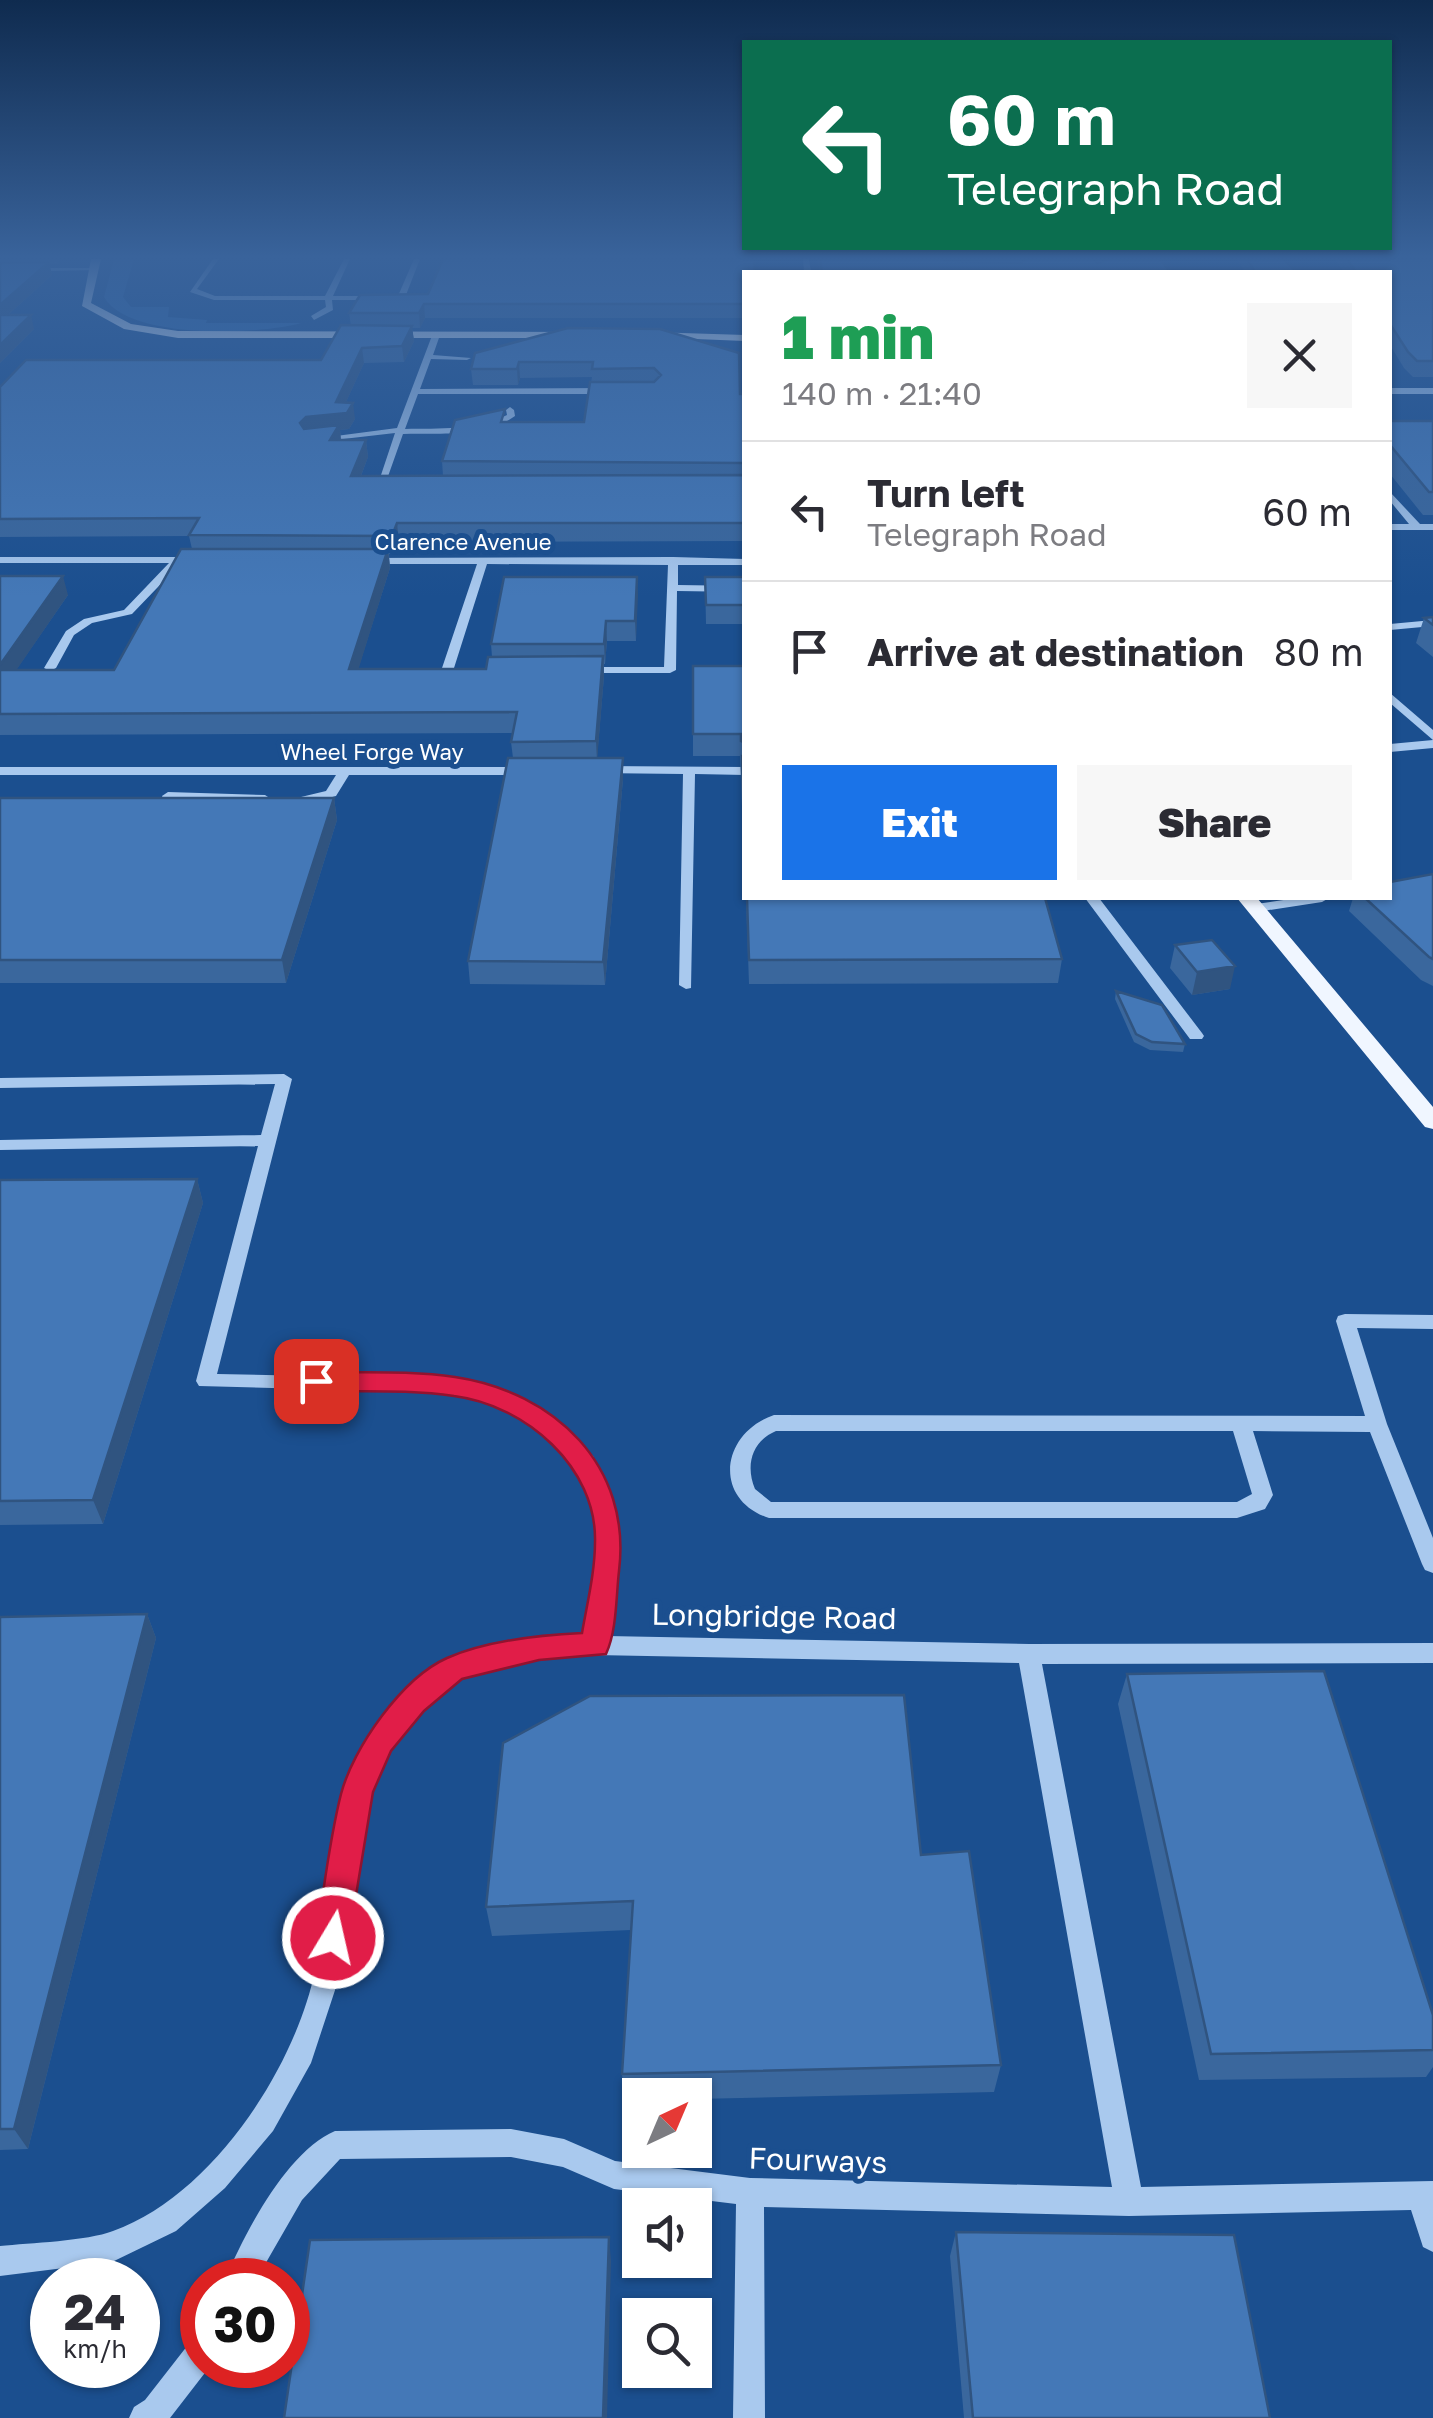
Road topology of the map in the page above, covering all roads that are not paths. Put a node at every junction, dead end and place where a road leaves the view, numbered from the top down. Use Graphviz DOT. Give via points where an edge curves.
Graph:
graph roads {
  1 [pos="423,372"];
  2 [pos="614,391"];
  3 [pos="1392,391"];
  4 [pos="1433,391"];
  5 [pos="416,392"];
  6 [pos="510,410"];
  7 [pos="401,431"];
  8 [pos="309,440"];
  9 [pos="399,486"];
  10 [pos="1392,497"];
  11 [pos="1392,527"];
  12 [pos="1417,527"];
  13 [pos="1433,527"];
  14 [pos="0,560"];
  15 [pos="178,560"];
  16 [pos="216,560"];
  17 [pos="349,560"];
  18 [pos="673,560"];
  19 [pos="483,561"];
  20 [pos="742,562"];
  21 [pos="672,588"];
  22 [pos="742,590"];
  23 [pos="1433,623"];
  24 [pos="1392,627"];
  25 [pos="50,668"];
  26 [pos="476,670"];
  27 [pos="567,670"];
  28 [pos="1392,699"];
  29 [pos="1433,736"];
  30 [pos="1433,744"];
  31 [pos="1392,748"];
  32 [pos="535,770"];
  33 [pos="593,770"];
  34 [pos="688,770"];
  35 [pos="344,771"];
  36 [pos="742,771"];
  37 [pos="0,772"];
  38 [pos="168,796"];
  39 [pos="1094,900"];
  40 [pos="1294,900"];
  41 [pos="1252,903"];
  42 [pos="686,984"];
  43 [pos="1196,1036"];
  44 [pos="0,1083"];
  45 [pos="1433,1122"];
  46 [pos="268,1140"];
  47 [pos="0,1144"];
  48 [pos="1433,1322"];
  49 [pos="1241,1424"];
  50 [pos="1377,1424"];
  51 [pos="1433,1564"];
  52 [pos="595,1645"];
  53 [pos="1433,1653"];
  54 [pos="1028,1654"];
  55 [pos="750,2192"];
  56 [pos="1428,2195"];
  57 [pos="1129,2202"];
  58 [pos="1433,2237"];
  59 [pos="251,2258"];
  60 [pos="0,2260"];
  61 [pos="180,2380"];
  62 [pos="145,2418"];
  63 [pos="749,2418"];
  1 -- 5 [label="street"];
  2 -- 5 [label="street"];
  3 -- 4 [label="street"];
  5 -- 7 [label="street"];
  6 -- 7 [label="street" via="511,416 483,427"];
  7 -- 8 [label="street"];
  7 -- 9 [label="street" via="380,486"];
  10 -- 12 [label="street"];
  11 -- 12 [label="street"];
  12 -- 13 [label="street"];
  14 -- 15 [label="street"];
  15 -- 16 [label="street"];
  15 -- 25 [label="street" via="128,612 88,621 70,633"];
  17 -- 19 [label="street, Clarence Avenue"];
  18 -- 19 [label="street, Clarence Avenue"];
  18 -- 20 [label="street, Clarence Avenue"];
  18 -- 21 [label="street"];
  19 -- 26 [label="street" via="447,672"];
  21 -- 22 [label="street"];
  21 -- 27 [label="street" via="670,670"];
  23 -- 24 [label="street"];
  28 -- 29 [label="street"];
  30 -- 31 [label="street"];
  32 -- 35 [label="street, Wheel Forge Way"];
  33 -- 34 [label="street"];
  34 -- 36 [label="street"];
  34 -- 42 [label="street"];
  35 -- 37 [label="street, Wheel Forge Way"];
  35 -- 38 [label="street" via="327,799"];
  39 -- 43 [label="street"];
  40 -- 41 [label="street"];
  41 -- 45 [label="main road"];
  44 -- 46 [label="street" via="284,1079"];
  46 -- 47 [label="street"];
  46 -- 52 [label="street" via="206,1381 456,1386 512,1404 547,1425 586,1462 601,1500 609,1540"];
  48 -- 50 [label="street" via="1345,1321"];
  49 -- 49 [label="street" via="774,1424 744,1442 743,1481 754,1504 784,1511 1237,1510 1263,1495"];
  49 -- 50 [label="street"];
  50 -- 51 [label="street"];
  52 -- 54 [label="street, Longbridge Road"];
  52 -- 60 [label="street, Longbridge Road" via="539,1647 454,1668 413,1701 380,1742 357,1792 326,1975 298,2063 263,2121 216,2178 166,2220 112,2248"];
  53 -- 54 [label="street, Longbridge Road"];
  54 -- 57 [label="street"];
  55 -- 57 [label="street, Fourways"];
  55 -- 59 [label="street, Fourways" via="614,2175 564,2152 511,2142 335,2144 280,2203"];
  55 -- 63 [label="street"];
  56 -- 57 [label="street, Fourways"];
  56 -- 58 [label="street"];
  61 -- 62 [label="street"];
}
